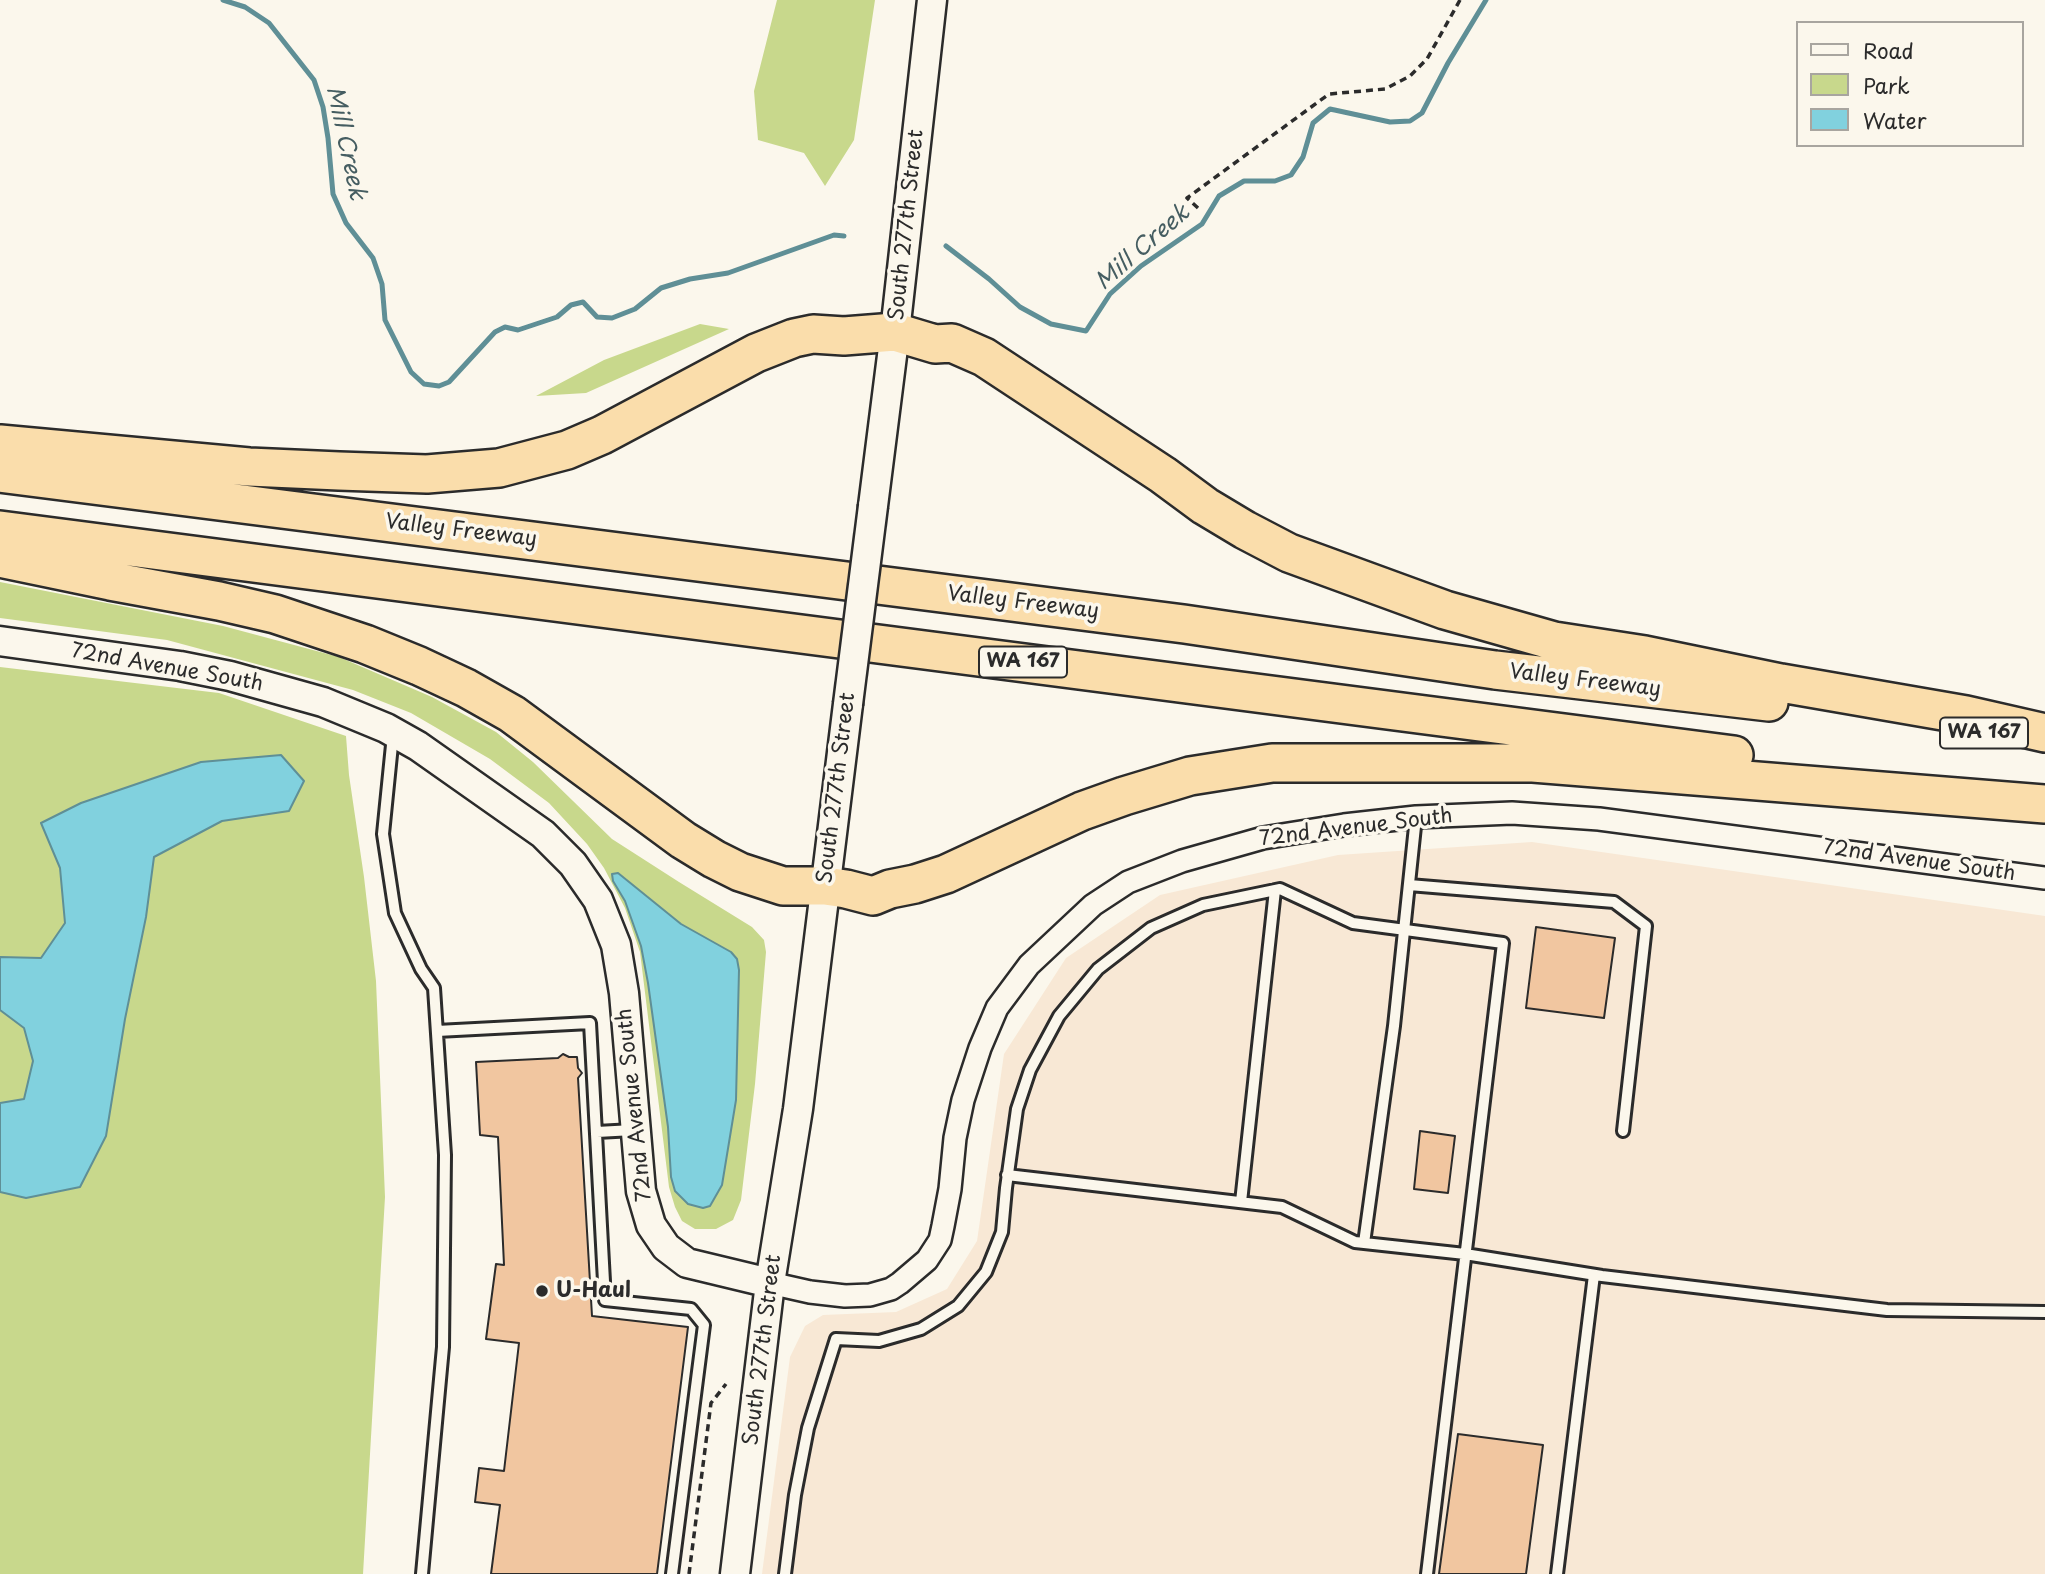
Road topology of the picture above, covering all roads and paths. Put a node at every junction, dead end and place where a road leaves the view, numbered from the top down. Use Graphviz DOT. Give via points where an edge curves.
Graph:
graph roads {
  1 [pos="932,0"];
  2 [pos="1460,0"];
  3 [pos="1198,208"];
  4 [pos="895,332"];
  5 [pos="0,444"];
  6 [pos="0,473"];
  7 [pos="0,530"];
  8 [pos="0,558"];
  9 [pos="0,640"];
  10 [pos="394,733"];
  11 [pos="2045,733"];
  12 [pos="2045,741"];
  13 [pos="2045,796"];
  14 [pos="2045,804"];
  15 [pos="1416,817"];
  16 [pos="2045,878"];
  17 [pos="1409,885"];
  18 [pos="825,886"];
  19 [pos="1275,890"];
  20 [pos="1404,931"];
  21 [pos="437,1031"];
  22 [pos="636,1130"];
  23 [pos="1623,1131"];
  24 [pos="597,1132"];
  25 [pos="1007,1175"];
  26 [pos="1241,1202"];
  27 [pos="1364,1243"];
  28 [pos="1465,1254"];
  29 [pos="1594,1275"];
  30 [pos="770,1283"];
  31 [pos="2045,1312"];
  32 [pos="726,1384"];
  33 [pos="422,1574"];
  34 [pos="672,1574"];
  35 [pos="689,1574"];
  36 [pos="734,1574"];
  37 [pos="785,1574"];
  38 [pos="1427,1574"];
  39 [pos="1557,1574"];
  1 -- 4 [label="main road, South 277th Street"];
  2 -- 3 [label="path" via="1427,59 1410,76 1385,89 1329,94 1187,198"];
  4 -- 5 [label="highway" via="794,338 756,353 602,435 567,450 499,468 427,474 248,467"];
  4 -- 11 [label="highway" via="935,344 952,343 984,357 1205,506 1289,553 1445,610 1554,641"];
  4 -- 18 [label="main road, South 277th Street, bridge"];
  6 -- 12 [label="highway, Valley Freeway / WA 167" via="1184,624 1495,670"];
  7 -- 13 [label="highway, WA 167"];
  8 -- 18 [label="highway" via="275,614 365,644 467,688 512,714 714,859 783,886"];
  9 -- 10 [label="main road, 72nd Avenue South" via="230,676 323,702"];
  10 -- 21 [label="lane" via="383,834 395,913 434,988"];
  10 -- 22 [label="main road, 72nd Avenue South" via="542,834 573,864 598,900 616,945 624,993"];
  14 -- 18 [label="highway" via="1533,763 1272,763 1190,776 1124,796 946,874 873,897"];
  15 -- 16 [label="street, 72nd Avenue South" via="1513,813 1599,819"];
  15 -- 17 [label="lane"];
  15 -- 30 [label="street, 72nd Avenue South" via="1263,838 1160,869 1128,882 1093,905 1029,964 997,1008 963,1100 940,1240 927,1260 900,1283 870,1295 810,1292"];
  17 -- 20 [label="lane"];
  17 -- 23 [label="lane" via="1614,902 1646,926"];
  18 -- 30 [label="main road, South 277th Street" via="798,1109"];
  19 -- 20 [label="lane" via="1353,923"];
  19 -- 25 [label="lane" via="1203,905 1151,928 1097,969 1059,1016 1030,1070 1017,1109"];
  19 -- 26 [label="lane"];
  20 -- 27 [label="lane"];
  20 -- 28 [label="lane" via="1503,943"];
  21 -- 24 [label="lane" via="590,1023"];
  21 -- 33 [label="lane" via="446,1156 443,1347"];
  22 -- 24 [label="lane"];
  22 -- 30 [label="main road, 72nd Avenue South" via="643,1200 651,1225 666,1247 695,1266"];
  24 -- 34 [label="lane" via="605,1300 691,1309 704,1325"];
  25 -- 26 [label="lane"];
  25 -- 37 [label="lane" via="1002,1232 986,1272 958,1306 921,1329 879,1341 836,1339 808,1428"];
  26 -- 27 [label="lane" via="1282,1206"];
  27 -- 28 [label="lane"];
  28 -- 29 [label="lane"];
  28 -- 38 [label="lane"];
  29 -- 31 [label="lane" via="1887,1310"];
  29 -- 39 [label="lane"];
  30 -- 36 [label="main road, South 277th Street"];
  32 -- 35 [label="path" via="712,1403"];
}
